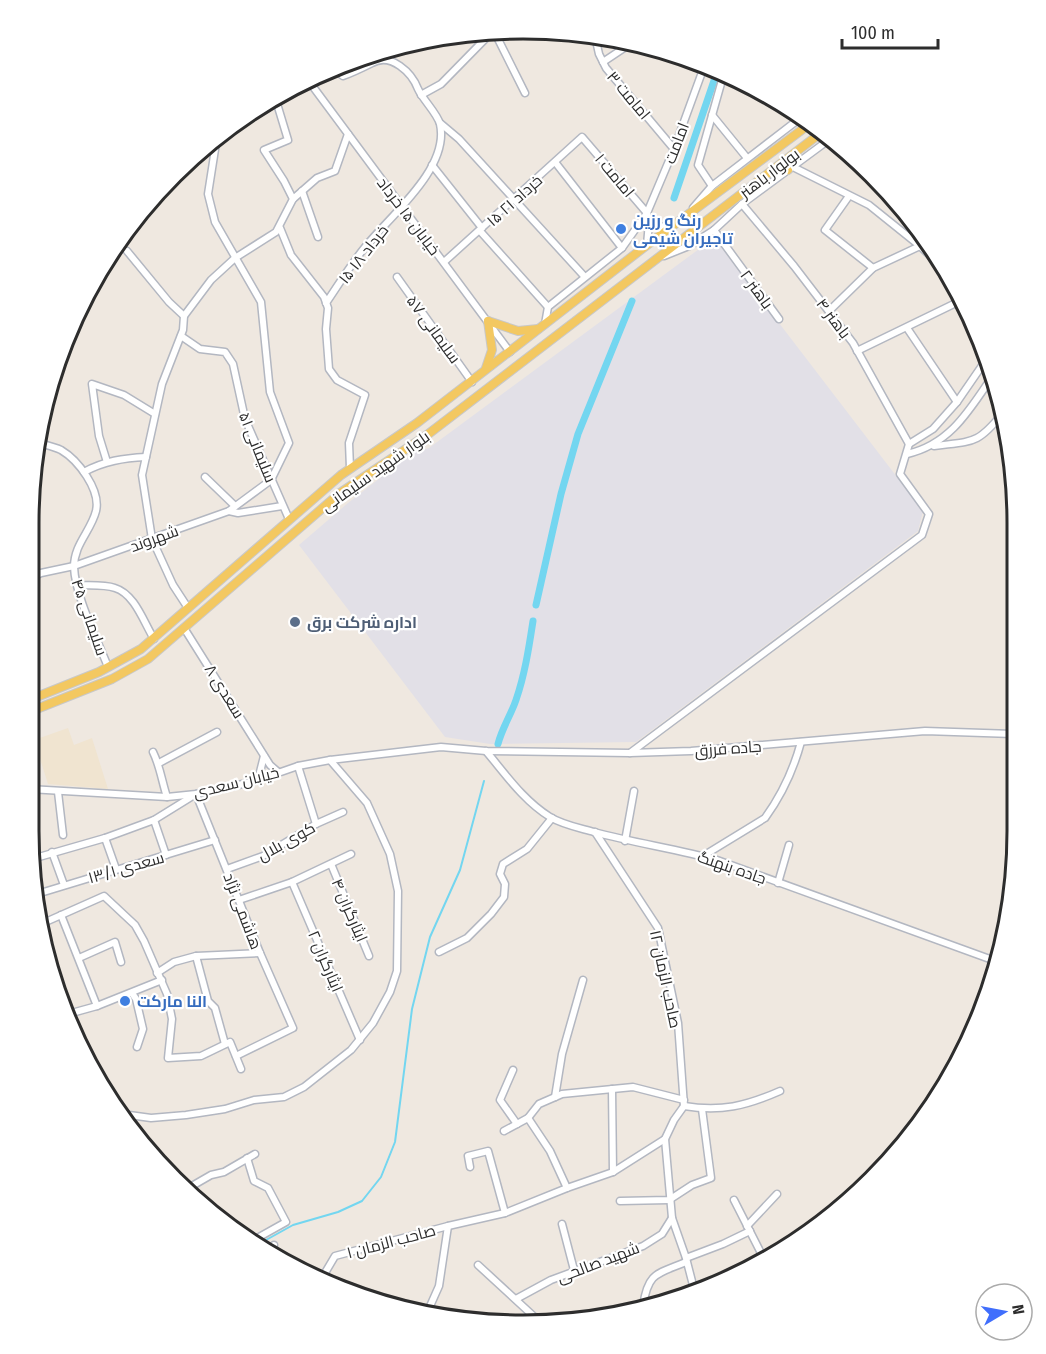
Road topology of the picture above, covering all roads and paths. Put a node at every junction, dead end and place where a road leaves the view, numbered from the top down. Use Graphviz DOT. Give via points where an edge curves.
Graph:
graph roads {
  1 [pos="498,40"];
  2 [pos="483,41"];
  3 [pos="597,45"];
  4 [pos="622,49"];
  5 [pos="376,62"];
  6 [pos="603,62"];
  7 [pos="372,63"];
  8 [pos="702,74"];
  9 [pos="341,75"];
  10 [pos="721,82"];
  11 [pos="313,87"];
  12 [pos="525,93"];
  13 [pos="421,95"];
  14 [pos="278,106"];
  15 [pos="712,115"];
  16 [pos="440,123"];
  17 [pos="794,123"];
  18 [pos="803,129"];
  19 [pos="348,134"];
  20 [pos="582,137"];
  21 [pos="815,137"];
  22 [pos="824,144"];
  23 [pos="674,149"];
  24 [pos="215,150"];
  25 [pos="747,158"];
  26 [pos="555,162"];
  27 [pos="782,163"];
  28 [pos="432,165"];
  29 [pos="791,168"];
  30 [pos="712,186"];
  31 [pos="302,191"];
  32 [pos="849,196"];
  33 [pos="292,199"];
  34 [pos="513,200"];
  35 [pos="742,204"];
  36 [pos="402,207"];
  37 [pos="647,213"];
  38 [pos="687,216"];
  39 [pos="649,222"];
  40 [pos="280,228"];
  41 [pos="672,228"];
  42 [pos="481,229"];
  43 [pos="714,230"];
  44 [pos="318,237"];
  45 [pos="647,245"];
  46 [pos="919,245"];
  47 [pos="920,246"];
  48 [pos="622,248"];
  49 [pos="127,251"];
  50 [pos="236,258"];
  51 [pos="657,258"];
  52 [pos="444,262"];
  53 [pos="873,268"];
  54 [pos="585,276"];
  55 [pos="397,277"];
  56 [pos="326,303"];
  57 [pos="954,304"];
  58 [pos="548,307"];
  59 [pos="829,311"];
  60 [pos="184,316"];
  61 [pos="779,318"];
  62 [pos="488,321"];
  63 [pos="543,327"];
  64 [pos="907,328"];
  65 [pos="181,336"];
  66 [pos="857,351"];
  67 [pos="510,352"];
  68 [pos="519,364"];
  69 [pos="981,367"];
  70 [pos="484,372"];
  71 [pos="472,382"];
  72 [pos="987,384"];
  73 [pos="957,402"];
  74 [pos="155,414"];
  75 [pos="996,421"];
  76 [pos="46,444"];
  77 [pos="909,444"];
  78 [pos="930,447"];
  79 [pos="907,454"];
  80 [pos="146,457"];
  81 [pos="107,462"];
  82 [pos="350,468"];
  83 [pos="84,472"];
  84 [pos="205,477"];
  85 [pos="271,480"];
  86 [pos="282,506"];
  87 [pos="232,508"];
  88 [pos="289,519"];
  89 [pos="152,539"];
  90 [pos="74,566"];
  91 [pos="39,574"];
  92 [pos="218,581"];
  93 [pos="77,585"];
  94 [pos="227,591"];
  95 [pos="188,608"];
  96 [pos="184,628"];
  97 [pos="154,639"];
  98 [pos="108,667"];
  99 [pos="39,696"];
  100 [pos="39,708"];
  101 [pos="217,732"];
  102 [pos="1007,734"];
  103 [pos="801,742"];
  104 [pos="441,747"];
  105 [pos="486,751"];
  106 [pos="153,752"];
  107 [pos="630,753"];
  108 [pos="264,756"];
  109 [pos="330,760"];
  110 [pos="159,763"];
  111 [pos="298,766"];
  112 [pos="278,772"];
  113 [pos="258,780"];
  114 [pos="39,790"];
  115 [pos="634,791"];
  116 [pos="58,792"];
  117 [pos="196,794"];
  118 [pos="166,797"];
  119 [pos="344,812"];
  120 [pos="552,818"];
  121 [pos="154,820"];
  122 [pos="316,824"];
  123 [pos="595,832"];
  124 [pos="63,835"];
  125 [pos="105,838"];
  126 [pos="215,840"];
  127 [pos="625,840"];
  128 [pos="789,845"];
  129 [pos="52,852"];
  130 [pos="351,854"];
  131 [pos="166,855"];
  132 [pos="40,856"];
  133 [pos="703,856"];
  134 [pos="331,864"];
  135 [pos="116,869"];
  136 [pos="227,869"];
  137 [pos="292,882"];
  138 [pos="778,883"];
  139 [pos="64,885"];
  140 [pos="43,892"];
  141 [pos="239,900"];
  142 [pos="61,915"];
  143 [pos="47,921"];
  144 [pos="439,952"];
  145 [pos="260,953"];
  146 [pos="196,956"];
  147 [pos="369,957"];
  148 [pos="79,958"];
  149 [pos="990,959"];
  150 [pos="121,962"];
  151 [pos="157,973"];
  152 [pos="162,980"];
  153 [pos="584,980"];
  154 [pos="132,993"];
  155 [pos="97,1006"];
  156 [pos="75,1012"];
  157 [pos="360,1040"];
  158 [pos="227,1043"];
  159 [pos="137,1047"];
  160 [pos="236,1056"];
  161 [pos="241,1069"];
  162 [pos="513,1070"];
  163 [pos="612,1089"];
  164 [pos="780,1091"];
  165 [pos="555,1097"];
  166 [pos="684,1103"];
  167 [pos="702,1109"];
  168 [pos="132,1115"];
  169 [pos="528,1118"];
  170 [pos="518,1124"];
  171 [pos="504,1131"];
  172 [pos="665,1139"];
  173 [pos="255,1154"];
  174 [pos="247,1158"];
  175 [pos="470,1167"];
  176 [pos="613,1172"];
  177 [pos="194,1185"];
  178 [pos="567,1188"];
  179 [pos="777,1194"];
  180 [pos="669,1200"];
  181 [pos="734,1200"];
  182 [pos="620,1201"];
  183 [pos="505,1213"];
  184 [pos="672,1218"];
  185 [pos="562,1224"];
  186 [pos="448,1226"];
  187 [pos="748,1228"];
  188 [pos="260,1237"];
  189 [pos="761,1252"];
  190 [pos="686,1260"];
  191 [pos="478,1265"];
  192 [pos="574,1270"];
  193 [pos="325,1272"];
  194 [pos="693,1284"];
  195 [pos="516,1299"];
  196 [pos="644,1300"];
  197 [pos="431,1306"];
  198 [pos="532,1315"];
  1 -- 12 [label="street"];
  2 -- 13 [label="street" via="441,84"];
  3 -- 6 [label="street, امامت ۳"];
  4 -- 6 [label="street"];
  5 -- 13 [label="street" via="385,60 402,67 413,77"];
  6 -- 23 [label="street, امامت ۳"];
  7 -- 9 [label="street"];
  8 -- 23 [label="street, امامت"];
  10 -- 15 [label="street"];
  11 -- 19 [label="street, خیابان ۱۵ خرداد"];
  13 -- 16 [label="street"];
  14 -- 33 [label="street" via="288,140 264,150"];
  15 -- 25 [label="street"];
  15 -- 30 [label="street" via="698,165"];
  16 -- 28 [label="street, ۱۵ خرداد ۱۸" via="440,147"];
  16 -- 34 [label="street"];
  17 -- 25 [label="street"];
  18 -- 38 [label="main road, بولوار باهنر"];
  19 -- 31 [label="street" via="335,171 317,178"];
  19 -- 36 [label="street, خیابان ۱۵ خرداد"];
  20 -- 26 [label="street, ۱۵ خرداد ۲١"];
  20 -- 37 [label="street, امامت ۱"];
  21 -- 27 [label="main road, بولوار باهنر"];
  22 -- 29 [label="street"];
  23 -- 37 [label="street, امامت"];
  24 -- 50 [label="street" via="208,194 217,226"];
  25 -- 30 [label="street"];
  26 -- 34 [label="street, ۱۵ خرداد ۲١"];
  26 -- 48 [label="street"];
  27 -- 29 [label="main road"];
  27 -- 51 [label="main road, بولوار باهنر"];
  28 -- 36 [label="street, ۱۵ خرداد ۱۸"];
  28 -- 42 [label="street"];
  29 -- 32 [label="street"];
  29 -- 35 [label="street"];
  30 -- 38 [label="street"];
  31 -- 33 [label="street"];
  31 -- 44 [label="street"];
  32 -- 46 [label="street" via="869,205"];
  32 -- 53 [label="street" via="825,230"];
  33 -- 40 [label="street"];
  34 -- 42 [label="street, ۱۵ خرداد ۲١"];
  34 -- 54 [label="street"];
  35 -- 43 [label="street"];
  35 -- 59 [label="street, باهنر ۴"];
  36 -- 52 [label="street, خیابان ۱۵ خرداد"];
  36 -- 56 [label="street, ۱۵ خرداد ۱۸" via="368,244"];
  37 -- 39 [label="street"];
  37 -- 48 [label="street, امامت"];
  38 -- 41 [label="main road, بولوار باهنر"];
  39 -- 41 [label="street"];
  39 -- 45 [label="street"];
  40 -- 50 [label="street"];
  40 -- 56 [label="street" via="291,255"];
  41 -- 45 [label="main road, بولوار باهنر"];
  42 -- 52 [label="street, ۱۵ خرداد ۲١"];
  42 -- 58 [label="street"];
  43 -- 51 [label="street" via="689,246"];
  43 -- 61 [label="street, باهنر ۲"];
  45 -- 63 [label="main road, بلوار شهید سلیمانی"];
  47 -- 53 [label="street"];
  48 -- 54 [label="street, امامت"];
  49 -- 60 [label="street"];
  50 -- 60 [label="street" via="212,280"];
  50 -- 85 [label="street" via="261,302 270,392 289,443"];
  51 -- 68 [label="main road, بلوار شهید سلیمانی"];
  52 -- 62 [label="street, خیابان ۱۵ خرداد"];
  53 -- 59 [label="street"];
  54 -- 58 [label="street, امامت"];
  55 -- 71 [label="street, سلیمانی ۵۷"];
  56 -- 82 [label="street" via="329,369 337,380 365,395 349,443"];
  57 -- 64 [label="street"];
  58 -- 63 [label="street"];
  59 -- 66 [label="street, باهنر ۴"];
  60 -- 65 [label="street"];
  62 -- 63 [label="main road" via="518,331"];
  62 -- 67 [label="street, خیابان ۱۵ خرداد"];
  62 -- 70 [label="main road" via="492,350"];
  63 -- 67 [label="main road, بلوار شهید سلیمانی"];
  64 -- 66 [label="street"];
  64 -- 73 [label="street"];
  65 -- 74 [label="street"];
  65 -- 85 [label="street, سلیمانی ۵۱" via="200,349 225,352 233,364 244,419"];
  66 -- 77 [label="street, باهنر ۴"];
  67 -- 68 [label="main road"];
  67 -- 70 [label="main road, بلوار شهید سلیمانی"];
  68 -- 94 [label="main road, بلوار شهید سلیمانی" via="427,435 340,493"];
  69 -- 73 [label="street"];
  70 -- 71 [label="main road, بلوار شهید سلیمانی"];
  71 -- 82 [label="main road, بلوار شهید سلیمانی"];
  72 -- 78 [label="street" via="960,422"];
  73 -- 77 [label="street" via="933,429"];
  74 -- 80 [label="street"];
  74 -- 81 [label="street" via="124,395 92,384"];
  75 -- 78 [label="street" via="975,441"];
  76 -- 83 [label="street" via="62,451"];
  77 -- 79 [label="street"];
  78 -- 79 [label="street"];
  79 -- 107 [label="street" via="900,474 929,514 922,535"];
  80 -- 81 [label="street"];
  80 -- 89 [label="street" via="142,475"];
  81 -- 83 [label="street"];
  82 -- 88 [label="main road, بلوار شهید سلیمانی"];
  83 -- 90 [label="street" via="95,494 96,511 77,547"];
  84 -- 87 [label="street"];
  85 -- 86 [label="street, سلیمانی ۵۱"];
  85 -- 87 [label="street, شهروند"];
  86 -- 87 [label="street" via="238,513"];
  86 -- 88 [label="street, سلیمانی ۵۱"];
  87 -- 89 [label="street, شهروند"];
  88 -- 92 [label="main road, بلوار شهید سلیمانی"];
  89 -- 90 [label="street, شهروند"];
  89 -- 95 [label="street"];
  90 -- 91 [label="street, شهروند"];
  90 -- 93 [label="street, سلیمانی ۴۵"];
  92 -- 94 [label="main road"];
  92 -- 95 [label="main road, بلوار شهید سلیمانی"];
  93 -- 97 [label="street" via="115,588 127,595"];
  93 -- 98 [label="street, سلیمانی ۴۵"];
  94 -- 96 [label="main road, بلوار شهید سلیمانی"];
  95 -- 97 [label="main road, بلوار شهید سلیمانی"];
  96 -- 100 [label="main road, بلوار شهید سلیمانی" via="122,675"];
  96 -- 108 [label="street, سعدی ۸"];
  97 -- 98 [label="main road, بلوار شهید سلیمانی"];
  98 -- 99 [label="main road, بلوار شهید سلیمانی"];
  101 -- 110 [label="street"];
  102 -- 103 [label="street, جاده فرزق" via="925,731"];
  103 -- 107 [label="street, جاده فرزق"];
  103 -- 133 [label="street" via="765,818"];
  104 -- 105 [label="street, جاده فرزق"];
  104 -- 109 [label="street, خیابان سعدی"];
  105 -- 107 [label="street, جاده فرزق"];
  105 -- 120 [label="street, جاده بنهنگ" via="528,801"];
  106 -- 110 [label="street"];
  108 -- 112 [label="street, سعدی ۸"];
  108 -- 113 [label="street"];
  109 -- 111 [label="street, خیابان سعدی"];
  109 -- 157 [label="street" via="367,803 390,854 398,891 397,971 373,1023"];
  110 -- 118 [label="street"];
  111 -- 112 [label="street, خیابان سعدی"];
  111 -- 122 [label="street"];
  112 -- 113 [label="street, خیابان سعدی"];
  113 -- 117 [label="street, خیابان سعدی"];
  114 -- 116 [label="street, خیابان سعدی"];
  115 -- 127 [label="street"];
  116 -- 118 [label="street, خیابان سعدی"];
  116 -- 124 [label="street"];
  117 -- 118 [label="street, خیابان سعدی"];
  117 -- 121 [label="street"];
  117 -- 126 [label="street, هاشمی نژاد"];
  119 -- 122 [label="street, کوی بلال"];
  120 -- 123 [label="street, جاده بنهنگ"];
  120 -- 144 [label="street" via="527,849 503,864 500,874 505,884 504,897 491,914 467,938"];
  121 -- 125 [label="street"];
  121 -- 131 [label="street"];
  122 -- 136 [label="street, کوی بلال" via="262,856"];
  123 -- 127 [label="street, جاده بنهنگ"];
  123 -- 166 [label="street, صاحب الزمان ۱۲" via="658,928 678,1023"];
  125 -- 129 [label="street"];
  125 -- 135 [label="street"];
  126 -- 131 [label="street, سعدی ۱۳/۱"];
  126 -- 136 [label="street, هاشمی نژاد"];
  127 -- 133 [label="street, جاده بنهنگ"];
  128 -- 138 [label="street"];
  129 -- 132 [label="street"];
  129 -- 139 [label="street"];
  130 -- 134 [label="street"];
  131 -- 135 [label="street, سعدی ۱۳/۱"];
  133 -- 138 [label="street, جاده بنهنگ"];
  134 -- 137 [label="street"];
  134 -- 147 [label="street, ایثارگران ۴"];
  135 -- 139 [label="street, سعدی ۱۳/۱"];
  136 -- 141 [label="street, هاشمی نژاد"];
  137 -- 141 [label="street"];
  137 -- 157 [label="street, ایثارگران ۲"];
  138 -- 149 [label="street, جاده بنهنگ"];
  139 -- 140 [label="street, سعدی ۱۳/۱"];
  141 -- 145 [label="street, هاشمی نژاد"];
  142 -- 143 [label="street"];
  142 -- 148 [label="street"];
  142 -- 151 [label="street" via="104,896 135,925"];
  145 -- 146 [label="street"];
  145 -- 160 [label="street, هاشمی نژاد" via="293,1028"];
  146 -- 151 [label="street" via="174,962"];
  146 -- 158 [label="street" via="208,1001"];
  148 -- 150 [label="street" via="115,942"];
  148 -- 155 [label="street"];
  151 -- 152 [label="street"];
  152 -- 154 [label="street"];
  152 -- 158 [label="street" via="172,1019 168,1058 196,1057"];
  153 -- 165 [label="street" via="562,1054"];
  154 -- 155 [label="street"];
  154 -- 159 [label="street" via="144,1029"];
  155 -- 156 [label="street"];
  157 -- 168 [label="street" via="304,1087 284,1097 178,1116"];
  158 -- 160 [label="street"];
  160 -- 161 [label="street"];
  162 -- 170 [label="street" via="500,1100"];
  163 -- 165 [label="street"];
  163 -- 166 [label="street" via="633,1087"];
  163 -- 176 [label="street"];
  164 -- 167 [label="street" via="750,1104"];
  165 -- 169 [label="street" via="539,1104"];
  166 -- 167 [label="street"];
  166 -- 172 [label="street"];
  167 -- 180 [label="street" via="711,1178"];
  169 -- 170 [label="street"];
  169 -- 178 [label="street" via="550,1151"];
  170 -- 171 [label="street"];
  172 -- 176 [label="street"];
  172 -- 180 [label="street"];
  173 -- 174 [label="street"];
  174 -- 177 [label="street"];
  174 -- 188 [label="street" via="254,1181 268,1188 286,1222"];
  175 -- 183 [label="street" via="468,1155 488,1150"];
  176 -- 178 [label="street"];
  178 -- 183 [label="street, صاحب الزمان ۱"];
  179 -- 187 [label="street"];
  180 -- 182 [label="street"];
  180 -- 184 [label="street"];
  181 -- 187 [label="street"];
  183 -- 186 [label="street, صاحب الزمان ۱"];
  184 -- 190 [label="street"];
  184 -- 192 [label="street, شهید صالحی" via="662,1233 643,1246"];
  185 -- 192 [label="street"];
  186 -- 193 [label="street, صاحب الزمان ۱" via="335,1256"];
  186 -- 197 [label="street" via="439,1286"];
  187 -- 189 [label="street"];
  187 -- 190 [label="street"];
  190 -- 194 [label="street"];
  190 -- 196 [label="street" via="653,1276"];
  191 -- 195 [label="street"];
  192 -- 195 [label="street, شهید صالحی"];
  195 -- 198 [label="street"];
}
